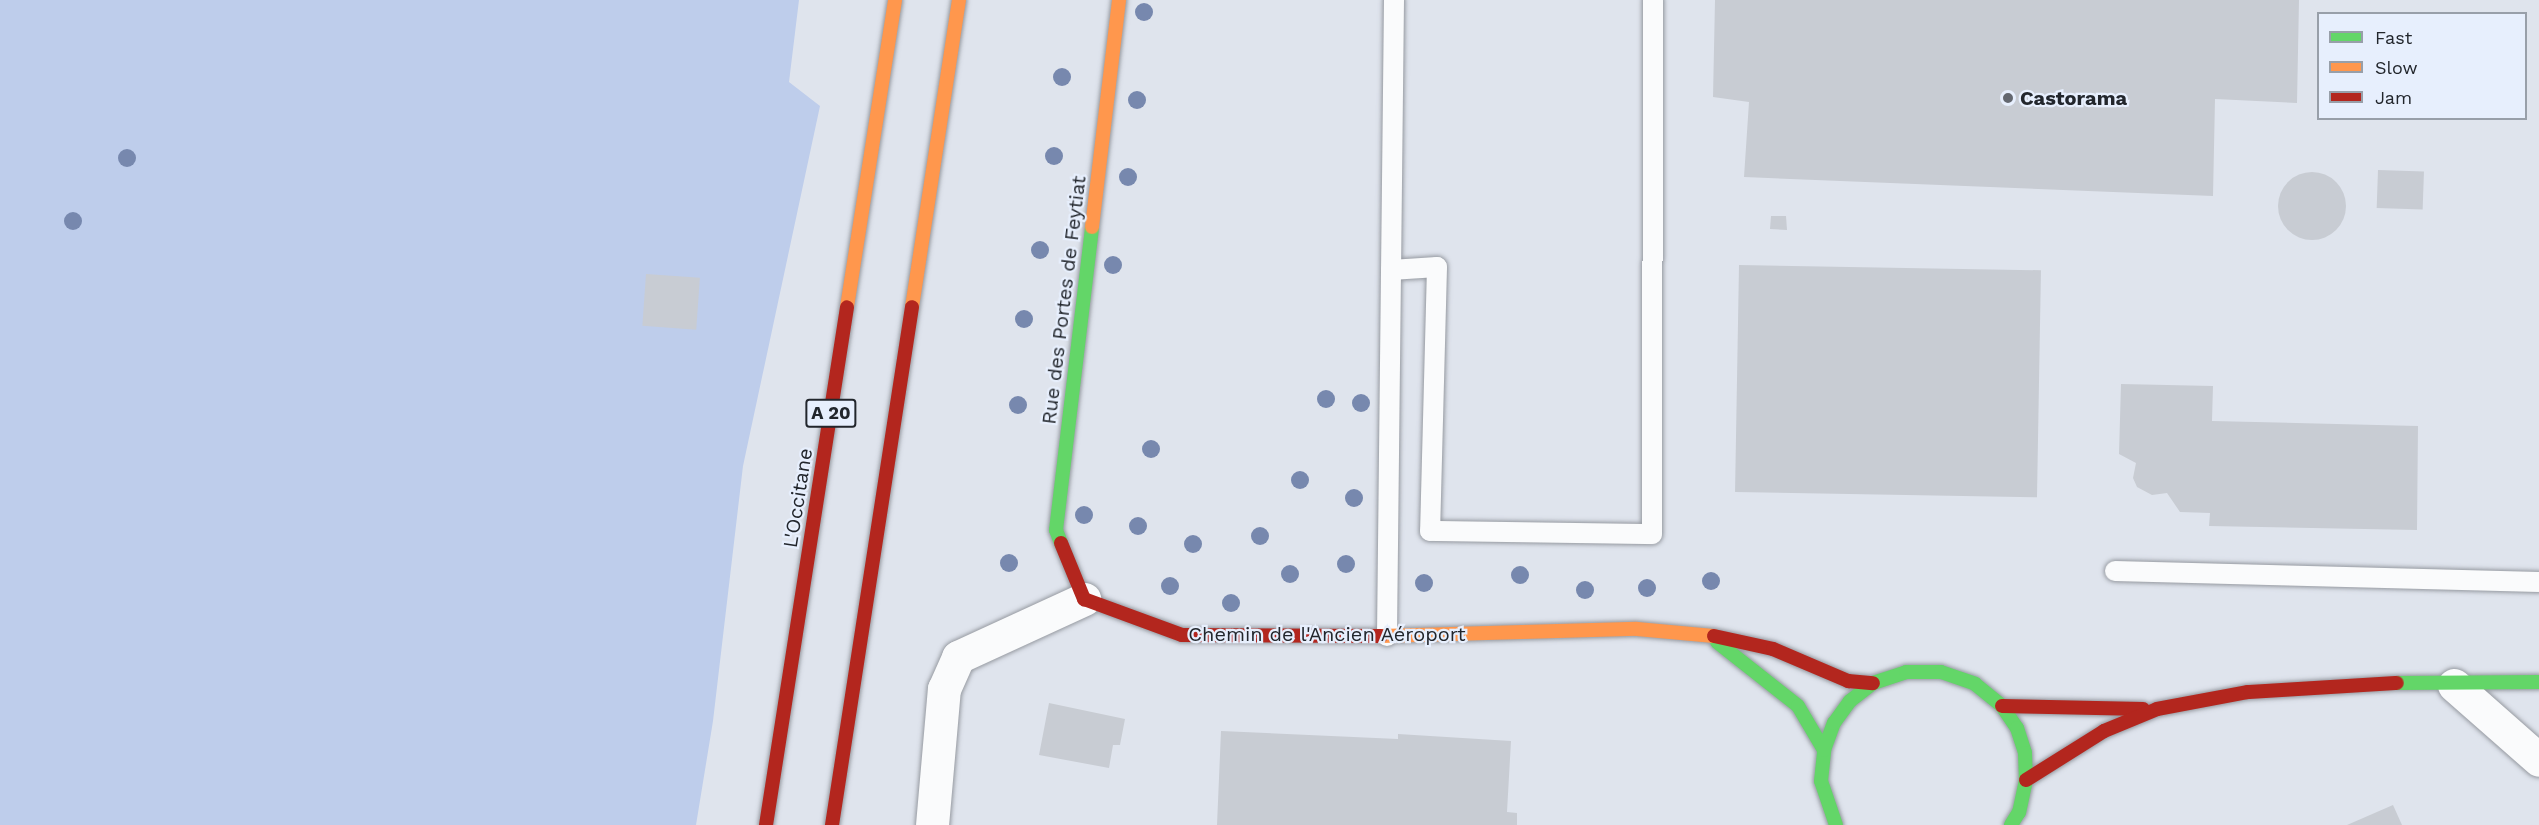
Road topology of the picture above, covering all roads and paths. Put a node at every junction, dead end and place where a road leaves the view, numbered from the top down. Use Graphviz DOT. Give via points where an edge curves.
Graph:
graph roads {
  1 [pos="895,0"];
  2 [pos="959,0"];
  3 [pos="1119,0"];
  4 [pos="1394,0"];
  5 [pos="1653,0"];
  6 [pos="1391,270"];
  7 [pos="2115,572"];
  8 [pos="2539,582"];
  9 [pos="1083,599"];
  10 [pos="1706,634"];
  11 [pos="1387,636"];
  12 [pos="2539,682"];
  13 [pos="1873,683"];
  14 [pos="2454,686"];
  15 [pos="2002,706"];
  16 [pos="2157,709"];
  17 [pos="1824,750"];
  18 [pos="2539,760"];
  19 [pos="2026,780"];
  20 [pos="1828,811"];
  21 [pos="766,825"];
  22 [pos="832,825"];
  23 [pos="932,825"];
  24 [pos="1822,825"];
  25 [pos="1836,825"];
  26 [pos="2011,825"];
  1 -- 21 [label="main road, L'Occitane / A 20"];
  2 -- 22 [label="main road"];
  3 -- 9 [label="main road, Rue des Portes de Feytiat" via="1056,530"];
  4 -- 6 [label="lane"];
  5 -- 6 [label="lane" via="1652,534 1430,531 1437,267"];
  6 -- 11 [label="lane"];
  7 -- 8 [label="lane"];
  9 -- 11 [label="main road, Chemin de l'Ancien Aéroport" via="1182,635"];
  9 -- 23 [label="street" via="958,657 944,689"];
  10 -- 11 [label="main road, Chemin de l'Ancien Aéroport" via="1636,629"];
  10 -- 13 [label="main road, Chemin de l'Ancien Aéroport" via="1773,649 1848,681"];
  10 -- 17 [label="main road" via="1798,706"];
  12 -- 14 [label="main road"];
  13 -- 15 [label="main road" via="1906,672 1941,672 1974,684"];
  13 -- 17 [label="main road" via="1850,700 1834,723"];
  14 -- 16 [label="main road" via="2380,683 2248,692"];
  14 -- 18 [label="street"];
  15 -- 16 [label="main road"];
  15 -- 19 [label="main road" via="2025,753"];
  16 -- 19 [label="main road" via="2103,731"];
  17 -- 20 [label="main road" via="1821,781"];
  19 -- 26 [label="main road" via="2019,812"];
  20 -- 24 [label="main road"];
  20 -- 25 [label="main road"];
}
